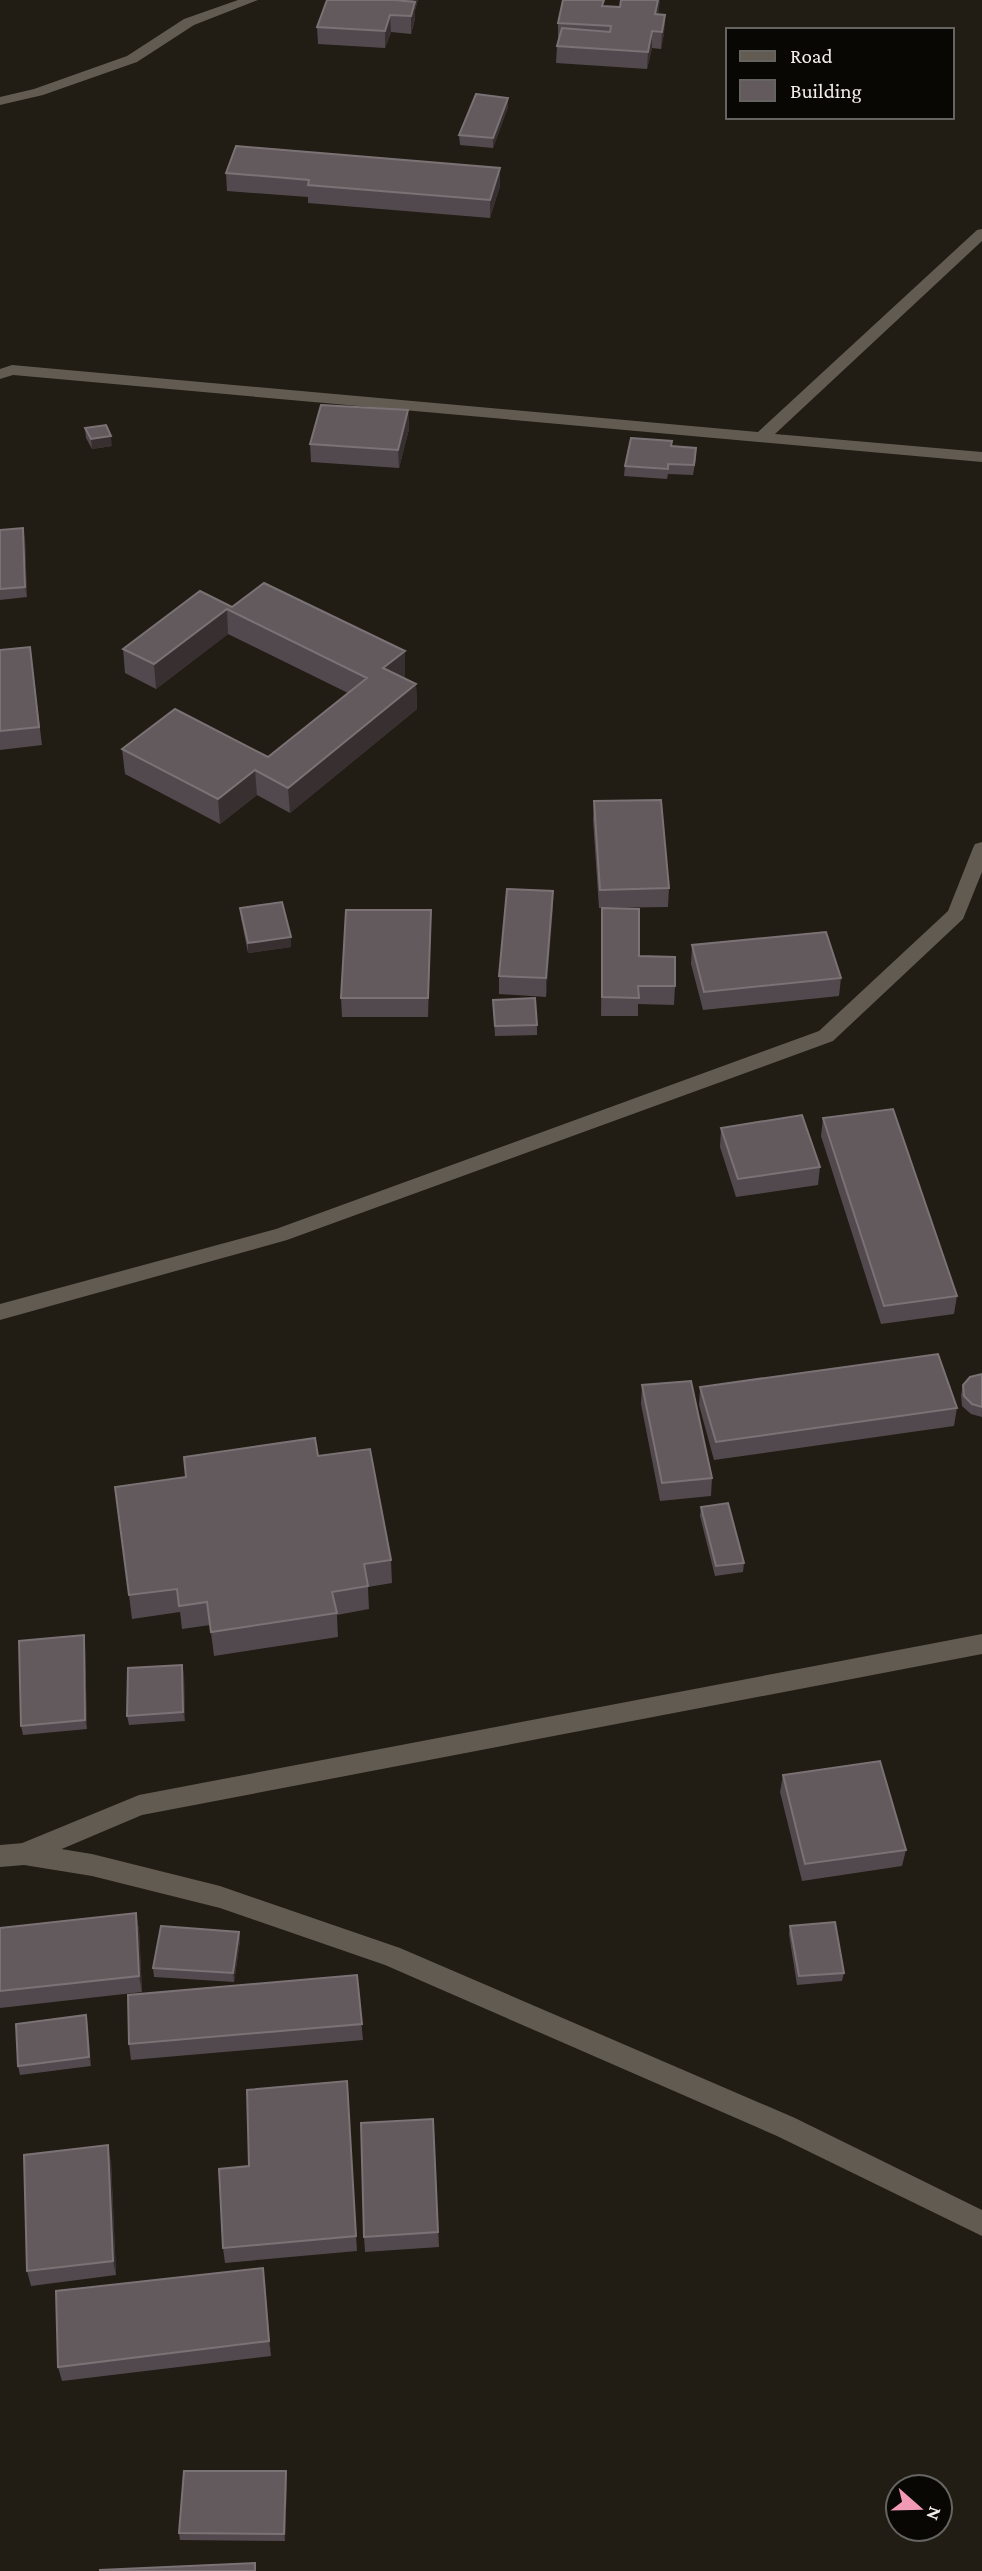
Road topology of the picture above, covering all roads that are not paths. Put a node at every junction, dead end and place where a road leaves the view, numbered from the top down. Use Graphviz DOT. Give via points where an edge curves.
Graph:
graph roads {
  1 [pos="251,0"];
  2 [pos="0,101"];
  3 [pos="982,233"];
  4 [pos="0,374"];
  5 [pos="761,438"];
  6 [pos="982,457"];
  7 [pos="982,848"];
  8 [pos="0,1312"];
  9 [pos="982,1644"];
  10 [pos="12,1855"];
  11 [pos="982,2223"];
  1 -- 2 [label="street" via="189,22 132,59"];
  3 -- 5 [label="street"];
  4 -- 5 [label="street" via="12,370"];
  5 -- 6 [label="street"];
  7 -- 8 [label="street" via="956,914 825,1036 280,1235"];
  9 -- 10 [label="street" via="139,1805"];
  10 -- 11 [label="street" via="92,1865 220,1897 391,1956 786,2127"];
}
